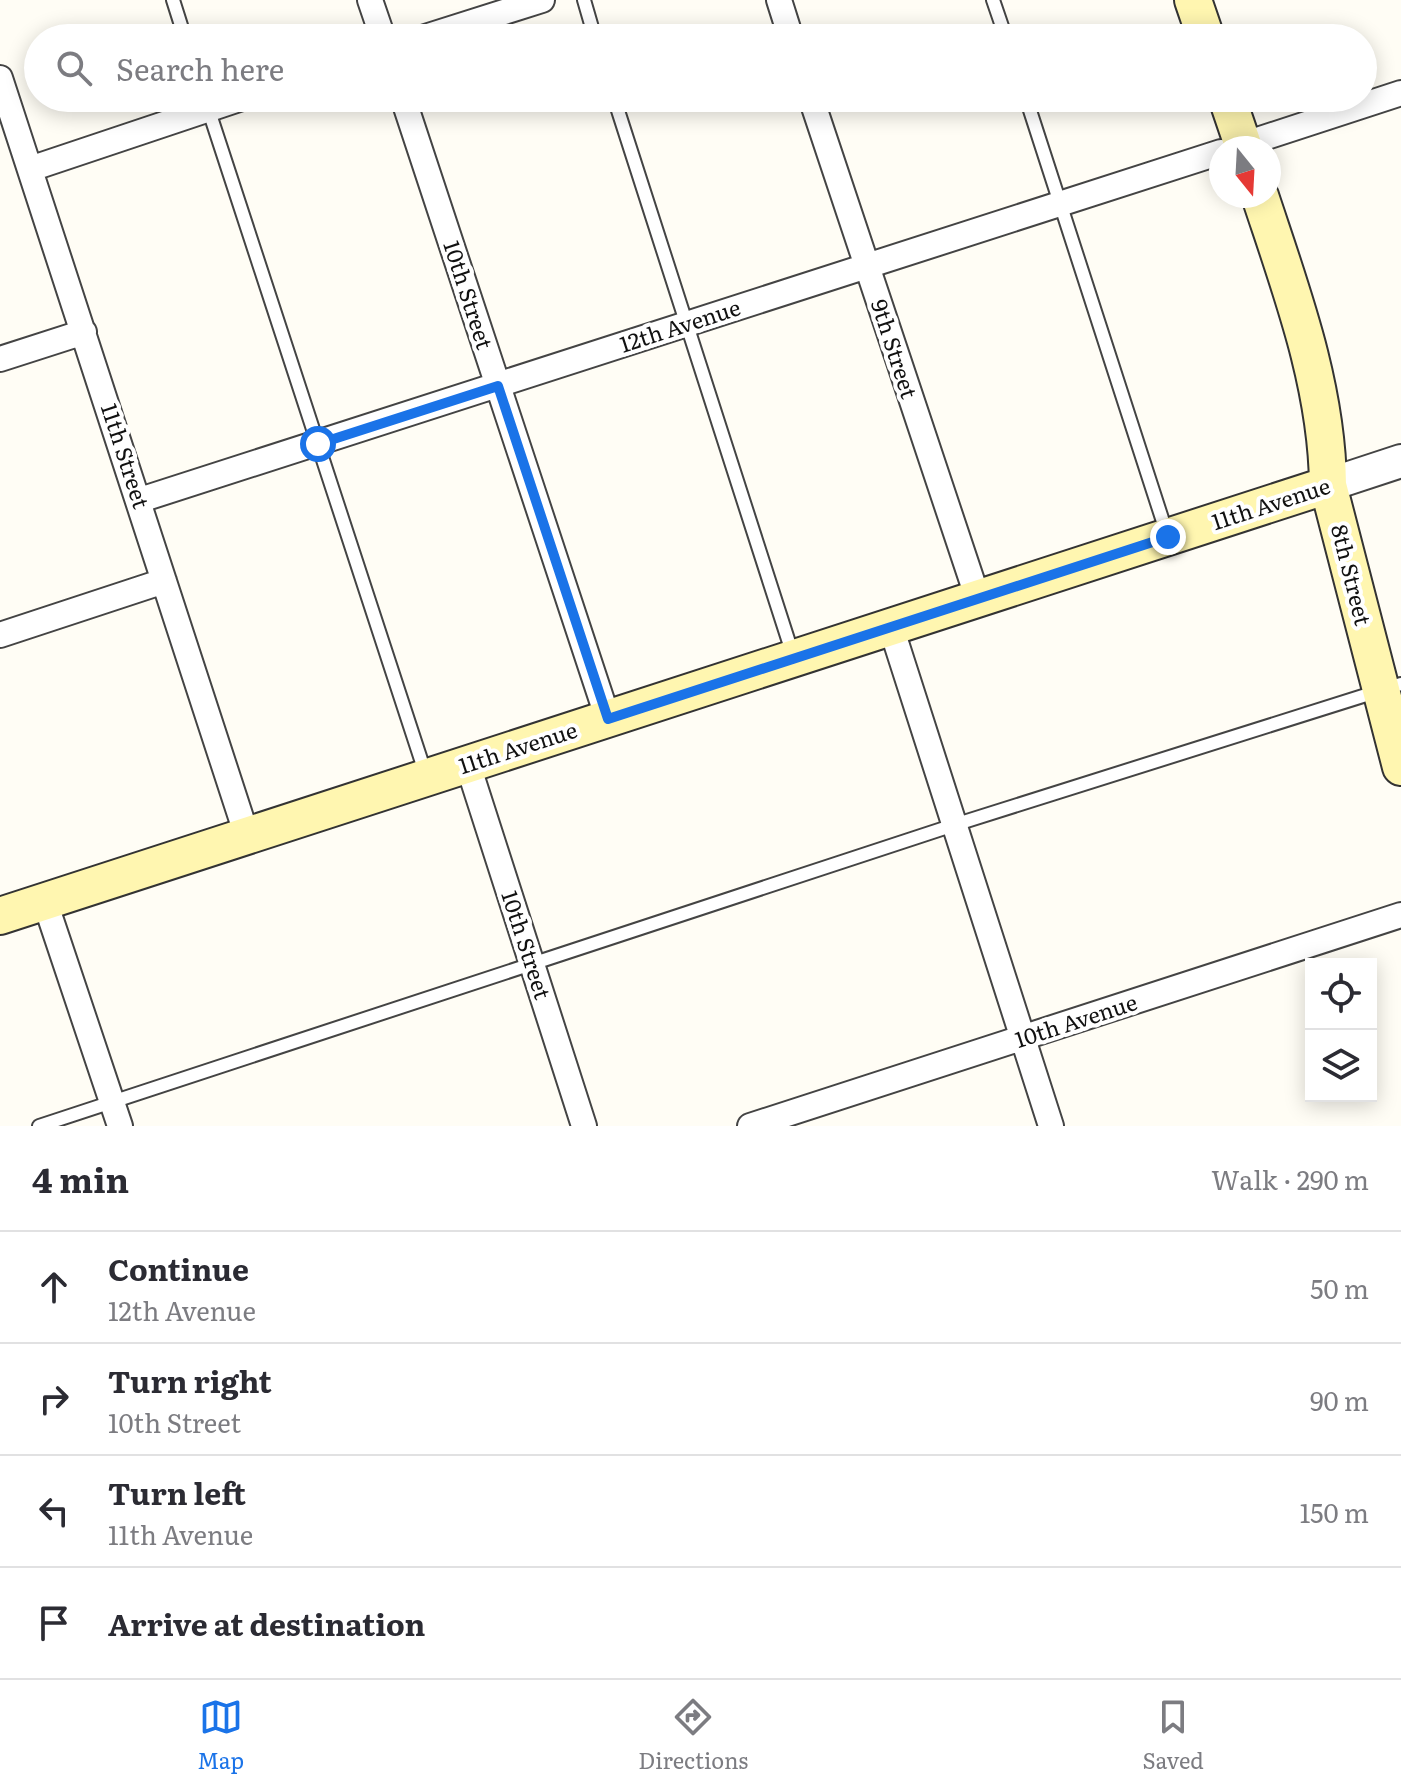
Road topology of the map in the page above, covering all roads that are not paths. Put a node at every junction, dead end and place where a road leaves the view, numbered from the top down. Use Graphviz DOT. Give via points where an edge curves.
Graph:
graph roads {
  1 [pos="173,0"];
  2 [pos="370,0"];
  3 [pos="542,0"];
  4 [pos="584,0"];
  5 [pos="779,0"];
  6 [pos="993,0"];
  7 [pos="1193,0"];
  8 [pos="181,24"];
  9 [pos="378,24"];
  10 [pos="466,24"];
  11 [pos="591,24"];
  12 [pos="787,24"];
  13 [pos="1001,24"];
  14 [pos="1201,24"];
  15 [pos="1,86"];
  16 [pos="1401,93"];
  17 [pos="1377,101"];
  18 [pos="185,112"];
  19 [pos="210,112"];
  20 [pos="408,112"];
  21 [pos="618,112"];
  22 [pos="816,112"];
  23 [pos="1031,112"];
  24 [pos="1229,112"];
  25 [pos="1344,112"];
  26 [pos="1233,136"];
  27 [pos="1271,136"];
  28 [pos="1209,156"];
  29 [pos="30,169"];
  30 [pos="1060,203"];
  31 [pos="1264,208"];
  32 [pos="866,264"];
  33 [pos="685,324"];
  34 [pos="84,332"];
  35 [pos="0,359"];
  36 [pos="498,386"];
  37 [pos="318,444"];
  38 [pos="1401,461"];
  39 [pos="1328,485"];
  40 [pos="140,500"];
  41 [pos="1168,537"];
  42 [pos="164,581"];
  43 [pos="978,599"];
  44 [pos="891,627"];
  45 [pos="0,635"];
  46 [pos="794,658"];
  47 [pos="1391,687"];
  48 [pos="608,719"];
  49 [pos="468,765"];
  50 [pos="1401,767"];
  51 [pos="427,778"];
  52 [pos="954,825"];
  53 [pos="247,836"];
  54 [pos="45,902"];
  55 [pos="1401,915"];
  56 [pos="0,916"];
  57 [pos="532,965"];
  58 [pos="1022,1038"];
  59 [pos="112,1102"];
  60 [pos="39,1126"];
  61 [pos="120,1126"];
  62 [pos="584,1126"];
  63 [pos="750,1126"];
  64 [pos="1051,1126"];
  1 -- 8 [label="lane"];
  2 -- 9 [label="street"];
  3 -- 10 [label="street"];
  4 -- 11 [label="lane"];
  5 -- 12 [label="street"];
  6 -- 13 [label="lane"];
  7 -- 14 [label="main road"];
  15 -- 29 [label="street, 11th Street"];
  16 -- 17 [label="street, 12th Avenue"];
  18 -- 29 [label="street"];
  19 -- 37 [label="lane"];
  20 -- 36 [label="street, 10th Street"];
  21 -- 33 [label="lane"];
  22 -- 32 [label="street, 9th Street"];
  23 -- 30 [label="lane"];
  24 -- 26 [label="main road"];
  25 -- 27 [label="street, 12th Avenue"];
  28 -- 30 [label="street, 12th Avenue"];
  29 -- 34 [label="street, 11th Street"];
  30 -- 32 [label="street, 12th Avenue"];
  30 -- 41 [label="lane"];
  31 -- 39 [label="main road, 8th Street" via="1306,336 1328,453"];
  32 -- 33 [label="street, 12th Avenue"];
  32 -- 43 [label="street, 9th Street"];
  33 -- 36 [label="street, 12th Avenue"];
  33 -- 46 [label="lane"];
  34 -- 35 [label="street"];
  34 -- 40 [label="street, 11th Street"];
  36 -- 37 [label="street, 12th Avenue"];
  36 -- 48 [label="street, 10th Street"];
  37 -- 40 [label="street, 12th Avenue"];
  37 -- 51 [label="lane"];
  38 -- 39 [label="street, 11th Avenue"];
  39 -- 41 [label="main road, 11th Avenue"];
  39 -- 47 [label="main road, 8th Street"];
  40 -- 42 [label="street, 11th Street"];
  41 -- 43 [label="main road, 11th Avenue"];
  42 -- 45 [label="street"];
  42 -- 53 [label="street, 11th Street"];
  43 -- 44 [label="main road, 11th Avenue"];
  44 -- 46 [label="main road, 11th Avenue"];
  44 -- 52 [label="street"];
  46 -- 48 [label="main road, 11th Avenue"];
  47 -- 50 [label="main road, 8th Street"];
  47 -- 52 [label="lane"];
  48 -- 49 [label="main road, 11th Avenue"];
  49 -- 51 [label="main road, 11th Avenue"];
  49 -- 57 [label="street, 10th Street"];
  51 -- 53 [label="main road, 11th Avenue"];
  52 -- 57 [label="lane"];
  52 -- 58 [label="street"];
  53 -- 54 [label="main road, 11th Avenue"];
  54 -- 56 [label="main road, 11th Avenue"];
  54 -- 59 [label="street"];
  55 -- 58 [label="street, 10th Avenue"];
  57 -- 59 [label="lane"];
  57 -- 62 [label="street, 10th Street"];
  58 -- 63 [label="street, 10th Avenue"];
  58 -- 64 [label="street"];
  59 -- 60 [label="lane"];
  59 -- 61 [label="street"];
}
